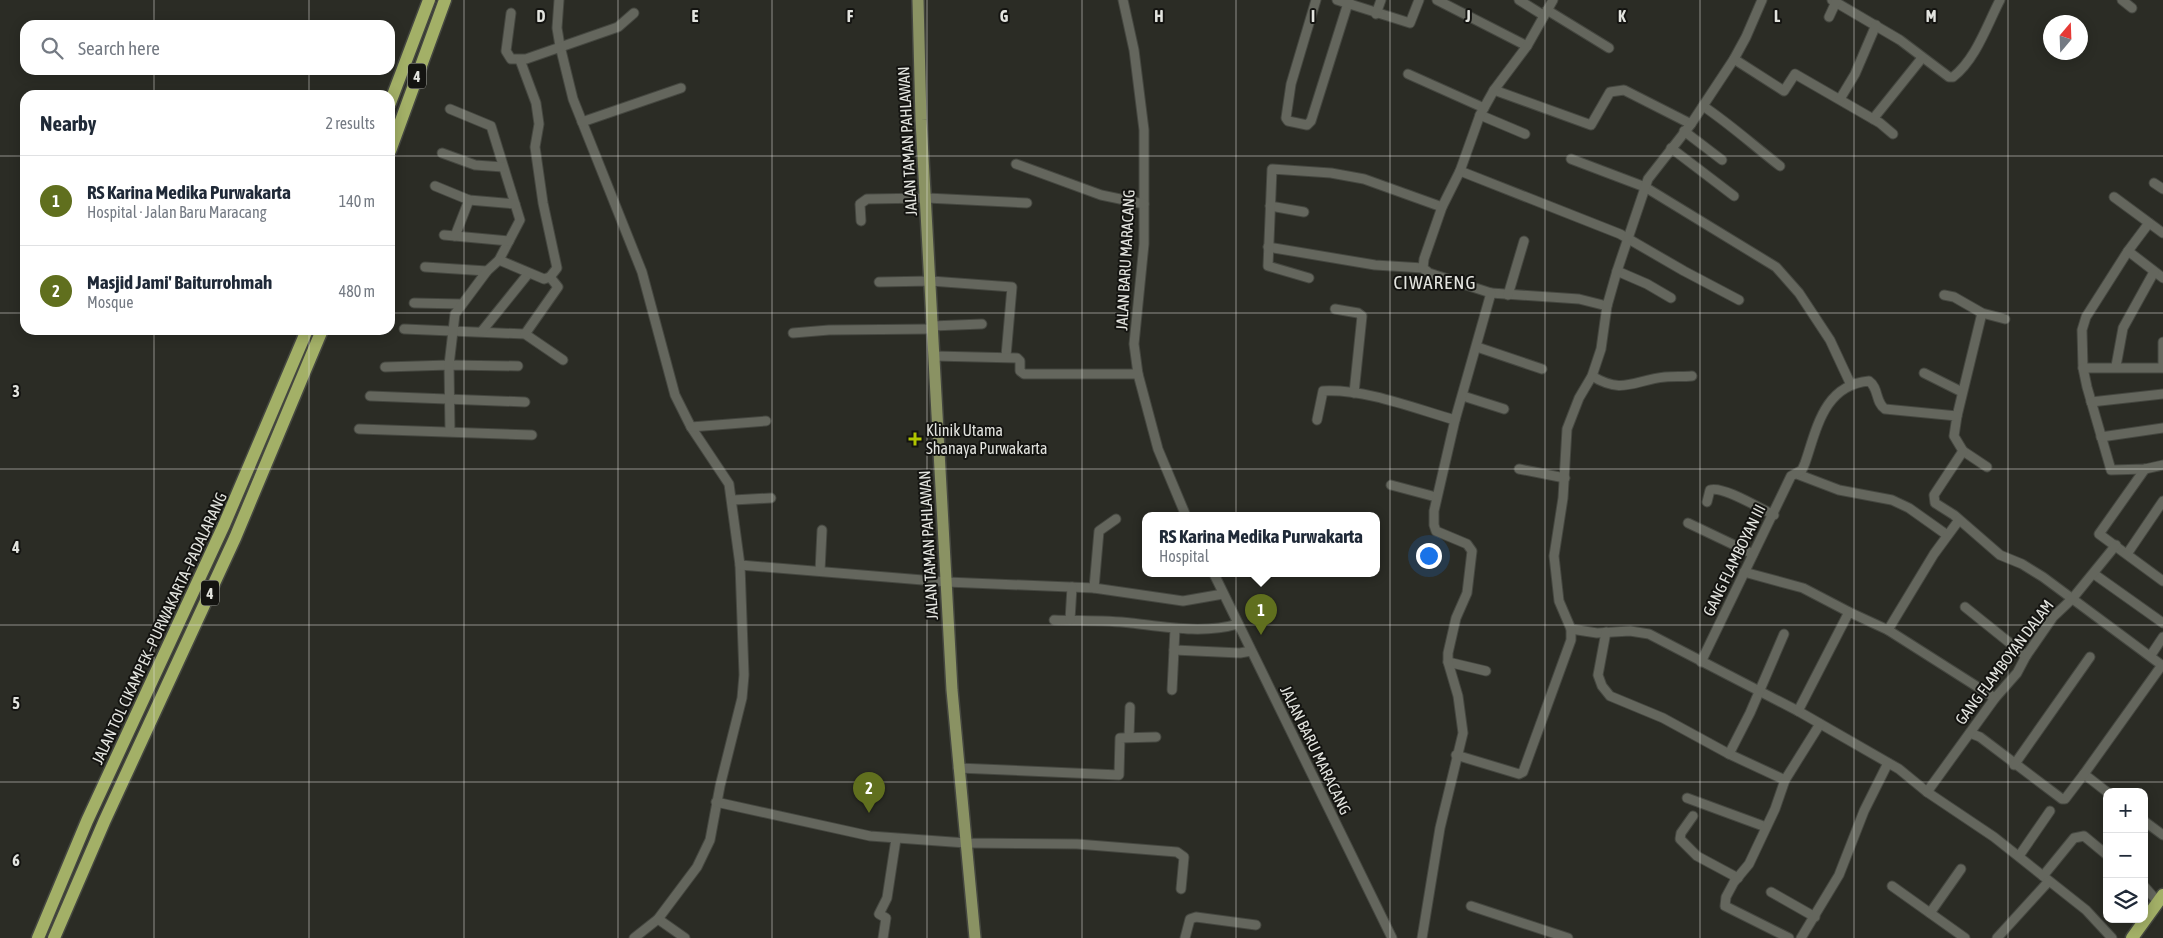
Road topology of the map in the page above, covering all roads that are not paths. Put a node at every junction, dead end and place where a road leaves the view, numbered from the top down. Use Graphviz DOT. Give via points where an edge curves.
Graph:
graph roads {
  1 [pos="429,0"];
  2 [pos="445,0"];
  3 [pos="559,0"];
  4 [pos="918,0"];
  5 [pos="1122,0"];
  6 [pos="1316,0"];
  7 [pos="1337,0"];
  8 [pos="1381,0"];
  9 [pos="1419,0"];
  10 [pos="1437,0"];
  11 [pos="1519,0"];
  12 [pos="1553,0"];
  13 [pos="1762,0"];
  14 [pos="2000,0"];
  15 [pos="2123,0"];
  16 [pos="1834,1"];
  17 [pos="1348,2"];
  18 [pos="2132,8"];
  19 [pos="511,13"];
  20 [pos="634,13"];
  21 [pos="1545,13"];
  22 [pos="1376,14"];
  23 [pos="1829,17"];
  24 [pos="1876,25"];
  25 [pos="560,46"];
  26 [pos="1527,46"];
  27 [pos="1610,48"];
  28 [pos="1922,58"];
  29 [pos="1734,59"];
  30 [pos="520,60"];
  31 [pos="1408,74"];
  32 [pos="681,88"];
  33 [pos="395,90"];
  34 [pos="1494,90"];
  35 [pos="1840,99"];
  36 [pos="1703,106"];
  37 [pos="450,109"];
  38 [pos="1482,111"];
  39 [pos="1872,119"];
  40 [pos="582,122"];
  41 [pos="1691,124"];
  42 [pos="1684,131"];
  43 [pos="1525,134"];
  44 [pos="1893,134"];
  45 [pos="395,138"];
  46 [pos="1671,148"];
  47 [pos="442,152"];
  48 [pos="1571,159"];
  49 [pos="1722,160"];
  50 [pos="1016,164"];
  51 [pos="1780,166"];
  52 [pos="503,167"];
  53 [pos="1460,171"];
  54 [pos="2154,184"];
  55 [pos="435,186"];
  56 [pos="1645,187"];
  57 [pos="2163,189"];
  58 [pos="1734,196"];
  59 [pos="2114,197"];
  60 [pos="926,198"];
  61 [pos="469,200"];
  62 [pos="1027,203"];
  63 [pos="515,204"];
  64 [pos="1144,204"];
  65 [pos="1270,206"];
  66 [pos="1442,207"];
  67 [pos="1304,212"];
  68 [pos="861,221"];
  69 [pos="2149,222"];
  70 [pos="2163,233"];
  71 [pos="444,235"];
  72 [pos="455,236"];
  73 [pos="1628,239"];
  74 [pos="509,241"];
  75 [pos="1524,241"];
  76 [pos="1268,247"];
  77 [pos="2128,251"];
  78 [pos="500,260"];
  79 [pos="425,268"];
  80 [pos="1424,268"];
  81 [pos="487,270"];
  82 [pos="1617,271"];
  83 [pos="2154,272"];
  84 [pos="528,274"];
  85 [pos="550,277"];
  86 [pos="1309,278"];
  87 [pos="2163,278"];
  88 [pos="931,281"];
  89 [pos="879,282"];
  90 [pos="1491,293"];
  91 [pos="1508,295"];
  92 [pos="1944,295"];
  93 [pos="1671,298"];
  94 [pos="1739,300"];
  95 [pos="414,303"];
  96 [pos="461,304"];
  97 [pos="1607,306"];
  98 [pos="1335,309"];
  99 [pos="1982,313"];
  100 [pos="2005,320"];
  101 [pos="982,324"];
  102 [pos="933,328"];
  103 [pos="404,329"];
  104 [pos="453,330"];
  105 [pos="482,331"];
  106 [pos="792,333"];
  107 [pos="525,334"];
  108 [pos="305,335"];
  109 [pos="320,335"];
  110 [pos="2163,342"];
  111 [pos="1477,347"];
  112 [pos="934,356"];
  113 [pos="1006,356"];
  114 [pos="563,360"];
  115 [pos="449,365"];
  116 [pos="518,366"];
  117 [pos="2116,366"];
  118 [pos="385,367"];
  119 [pos="2163,367"];
  120 [pos="2083,368"];
  121 [pos="1542,369"];
  122 [pos="1924,373"];
  123 [pos="1138,374"];
  124 [pos="1592,376"];
  125 [pos="1692,376"];
  126 [pos="1851,385"];
  127 [pos="1354,392"];
  128 [pos="1962,392"];
  129 [pos="2163,394"];
  130 [pos="370,396"];
  131 [pos="1462,396"];
  132 [pos="451,398"];
  133 [pos="525,402"];
  134 [pos="2091,402"];
  135 [pos="1504,409"];
  136 [pos="1956,416"];
  137 [pos="1317,420"];
  138 [pos="1455,420"];
  139 [pos="766,421"];
  140 [pos="691,427"];
  141 [pos="2163,428"];
  142 [pos="359,429"];
  143 [pos="450,431"];
  144 [pos="532,434"];
  145 [pos="2101,437"];
  146 [pos="1963,451"];
  147 [pos="2163,465"];
  148 [pos="1987,467"];
  149 [pos="1519,469"];
  150 [pos="2145,469"];
  151 [pos="1797,474"];
  152 [pos="1564,478"];
  153 [pos="1391,485"];
  154 [pos="771,498"];
  155 [pos="1436,498"];
  156 [pos="733,500"];
  157 [pos="2163,501"];
  158 [pos="1707,502"];
  159 [pos="1184,512"];
  160 [pos="1774,515"];
  161 [pos="1116,519"];
  162 [pos="1959,520"];
  163 [pos="1688,523"];
  164 [pos="822,530"];
  165 [pos="1947,535"];
  166 [pos="2116,545"];
  167 [pos="1753,554"];
  168 [pos="2127,554"];
  169 [pos="740,565"];
  170 [pos="820,571"];
  171 [pos="1744,572"];
  172 [pos="2094,574"];
  173 [pos="1215,577"];
  174 [pos="2162,578"];
  175 [pos="947,582"];
  176 [pos="1072,587"];
  177 [pos="1094,588"];
  178 [pos="1223,594"];
  179 [pos="2072,599"];
  180 [pos="1964,607"];
  181 [pos="1850,612"];
  182 [pos="1054,620"];
  183 [pos="1070,620"];
  184 [pos="2163,623"];
  185 [pos="1238,624"];
  186 [pos="1175,629"];
  187 [pos="1571,629"];
  188 [pos="1888,630"];
  189 [pos="1606,632"];
  190 [pos="1784,634"];
  191 [pos="2163,638"];
  192 [pos="1174,650"];
  193 [pos="1251,651"];
  194 [pos="2151,655"];
  195 [pos="2026,656"];
  196 [pos="2090,657"];
  197 [pos="1448,662"];
  198 [pos="1701,662"];
  199 [pos="2162,665"];
  200 [pos="1486,670"];
  201 [pos="1172,690"];
  202 [pos="1758,691"];
  203 [pos="1995,698"];
  204 [pos="1130,707"];
  205 [pos="1798,711"];
  206 [pos="1820,724"];
  207 [pos="1970,732"];
  208 [pos="1129,737"];
  209 [pos="1156,737"];
  210 [pos="1729,754"];
  211 [pos="1456,755"];
  212 [pos="1888,763"];
  213 [pos="2014,765"];
  214 [pos="958,768"];
  215 [pos="2084,774"];
  216 [pos="1785,780"];
  217 [pos="2103,788"];
  218 [pos="1927,792"];
  219 [pos="1687,798"];
  220 [pos="716,802"];
  221 [pos="2050,811"];
  222 [pos="1693,816"];
  223 [pos="2148,824"];
  224 [pos="1766,828"];
  225 [pos="2163,836"];
  226 [pos="896,838"];
  227 [pos="966,843"];
  228 [pos="2103,852"];
  229 [pos="2019,856"];
  230 [pos="1961,869"];
  231 [pos="1738,878"];
  232 [pos="2046,879"];
  233 [pos="1892,886"];
  234 [pos="1180,889"];
  235 [pos="2148,889"];
  236 [pos="1771,892"];
  237 [pos="2160,898"];
  238 [pos="1471,906"];
  239 [pos="1930,913"];
  240 [pos="1815,917"];
  241 [pos="658,919"];
  242 [pos="1256,925"];
  243 [pos="640,936"];
  244 [pos="1557,936"];
  245 [pos="38,938"];
  246 [pos="54,938"];
  247 [pos="685,938"];
  248 [pos="883,938"];
  249 [pos="975,938"];
  250 [pos="1186,938"];
  251 [pos="1392,938"];
  252 [pos="1422,938"];
  253 [pos="1568,938"];
  254 [pos="1789,938"];
  255 [pos="1801,938"];
  256 [pos="1965,938"];
  257 [pos="1997,938"];
  258 [pos="2112,938"];
  259 [pos="2132,938"];
  1 -- 33 [label="highway, 4"];
  2 -- 45 [label="highway, 4"];
  3 -- 25 [label="street" via="557,28"];
  4 -- 60 [label="main road, JALAN TAMAN PAHLAWAN"];
  5 -- 64 [label="street, JALAN BARU MARACANG" via="1140,88 1144,130"];
  6 -- 17 [label="street" via="1291,84 1286,118 1307,125 1311,121"];
  7 -- 17 [label="street"];
  8 -- 22 [label="street"];
  9 -- 22 [label="street" via="1410,23"];
  10 -- 26 [label="street"];
  11 -- 21 [label="street"];
  12 -- 21 [label="street"];
  13 -- 29 [label="street"];
  14 -- 28 [label="street" via="1977,46 1954,76 1949,77"];
  15 -- 18 [label="street"];
  16 -- 23 [label="street"];
  16 -- 24 [label="street"];
  17 -- 22 [label="street"];
  19 -- 30 [label="street" via="506,51 511,59"];
  20 -- 25 [label="street" via="618,27"];
  21 -- 26 [label="street"];
  21 -- 27 [label="street"];
  24 -- 28 [label="street"];
  24 -- 35 [label="street" via="1855,74"];
  25 -- 30 [label="street"];
  25 -- 40 [label="street"];
  26 -- 34 [label="street"];
  28 -- 39 [label="street"];
  29 -- 35 [label="street" via="1784,91 1795,74"];
  29 -- 36 [label="street"];
  30 -- 85 [label="street" via="532,87 539,124 536,146 543,203 558,264"];
  31 -- 38 [label="street"];
  32 -- 40 [label="street"];
  34 -- 38 [label="street"];
  34 -- 41 [label="street" via="1591,125 1610,92 1624,90"];
  35 -- 39 [label="street"];
  36 -- 41 [label="street"];
  36 -- 51 [label="street" via="1728,122"];
  37 -- 52 [label="street" via="491,126"];
  38 -- 43 [label="street"];
  38 -- 53 [label="street"];
  39 -- 44 [label="street"];
  40 -- 140 [label="street" via="637,259 672,386"];
  41 -- 42 [label="street"];
  42 -- 46 [label="street"];
  42 -- 49 [label="street"];
  46 -- 56 [label="street"];
  46 -- 58 [label="street"];
  47 -- 52 [label="street" via="475,165"];
  48 -- 56 [label="street"];
  50 -- 64 [label="street" via="1102,195"];
  52 -- 63 [label="street"];
  53 -- 66 [label="street"];
  53 -- 73 [label="street"];
  54 -- 57 [label="street"];
  55 -- 61 [label="street"];
  56 -- 73 [label="street"];
  56 -- 126 [label="street" via="1781,272 1830,340"];
  59 -- 69 [label="street"];
  60 -- 62 [label="street"];
  60 -- 68 [label="street" via="866,199 860,204"];
  60 -- 88 [label="main road, JALAN TAMAN PAHLAWAN"];
  61 -- 63 [label="street"];
  61 -- 72 [label="street"];
  63 -- 74 [label="street" via="520,220"];
  64 -- 123 [label="street, JALAN BARU MARACANG" via="1144,244 1134,344"];
  65 -- 66 [label="street" via="1272,170 1279,168 1364,179"];
  65 -- 67 [label="street"];
  65 -- 76 [label="street"];
  66 -- 80 [label="street" via="1424,259"];
  69 -- 70 [label="street"];
  69 -- 77 [label="street"];
  71 -- 72 [label="street"];
  72 -- 74 [label="street"];
  73 -- 82 [label="street"];
  73 -- 94 [label="street"];
  74 -- 78 [label="street"];
  75 -- 91 [label="street"];
  76 -- 80 [label="street" via="1375,265"];
  76 -- 86 [label="street" via="1269,268"];
  77 -- 83 [label="street"];
  77 -- 120 [label="street" via="2084,322"];
  78 -- 81 [label="street"];
  78 -- 84 [label="street"];
  79 -- 81 [label="street"];
  80 -- 90 [label="street" via="1429,273"];
  81 -- 96 [label="street"];
  82 -- 93 [label="street"];
  82 -- 97 [label="street"];
  83 -- 87 [label="street"];
  83 -- 117 [label="street" via="2123,328"];
  84 -- 85 [label="street" via="544,279"];
  84 -- 105 [label="street"];
  85 -- 107 [label="street" via="558,287"];
  88 -- 89 [label="street"];
  88 -- 102 [label="main road, JALAN TAMAN PAHLAWAN"];
  88 -- 113 [label="street" via="1012,287"];
  90 -- 91 [label="street"];
  90 -- 111 [label="street"];
  91 -- 97 [label="street" via="1579,299"];
  92 -- 99 [label="street" via="1952,296"];
  95 -- 96 [label="street"];
  96 -- 104 [label="street" via="455,314"];
  97 -- 124 [label="street" via="1601,349"];
  98 -- 127 [label="street" via="1362,316"];
  99 -- 100 [label="street"];
  99 -- 128 [label="street"];
  101 -- 102 [label="street"];
  102 -- 106 [label="street"];
  102 -- 112 [label="main road, JALAN TAMAN PAHLAWAN"];
  103 -- 104 [label="street"];
  104 -- 105 [label="street"];
  104 -- 115 [label="street"];
  105 -- 107 [label="street"];
  107 -- 114 [label="street"];
  108 -- 245 [label="highway, JALAN TOL CIKAMPEK–PURWAKARTA–PADALARANG / 4" via="228,517 87,821"];
  109 -- 246 [label="highway, JALAN TOL CIKAMPEK–PURWAKARTA–PADALARANG / 4" via="232,545"];
  110 -- 119 [label="street"];
  111 -- 121 [label="street"];
  111 -- 131 [label="street"];
  112 -- 113 [label="street"];
  112 -- 175 [label="main road, JALAN TAMAN PAHLAWAN"];
  113 -- 123 [label="street" via="1019,359 1020,371 1024,374"];
  115 -- 116 [label="street"];
  115 -- 118 [label="street"];
  115 -- 132 [label="street"];
  117 -- 119 [label="street"];
  117 -- 120 [label="street"];
  120 -- 134 [label="street"];
  122 -- 128 [label="street"];
  123 -- 159 [label="street, JALAN BARU MARACANG" via="1158,449"];
  124 -- 125 [label="street" via="1606,384 1624,386 1667,376"];
  124 -- 152 [label="street" via="1579,398 1567,430"];
  126 -- 136 [label="street" via="1869,381 1885,409"];
  126 -- 151 [label="street, GANG FLAMBOYAN III" via="1823,410 1806,463"];
  127 -- 137 [label="street" via="1323,391"];
  127 -- 138 [label="street"];
  128 -- 136 [label="street"];
  129 -- 134 [label="street"];
  130 -- 132 [label="street"];
  131 -- 135 [label="street"];
  131 -- 138 [label="street"];
  132 -- 133 [label="street"];
  132 -- 143 [label="street"];
  134 -- 145 [label="street"];
  136 -- 146 [label="street" via="1954,436"];
  138 -- 155 [label="street"];
  139 -- 140 [label="street"];
  140 -- 156 [label="street" via="721,469"];
  141 -- 145 [label="street"];
  142 -- 143 [label="street"];
  143 -- 144 [label="street"];
  145 -- 150 [label="street" via="2112,471"];
  146 -- 148 [label="street"];
  146 -- 162 [label="street" via="1933,498 1935,503"];
  147 -- 150 [label="street"];
  149 -- 152 [label="street"];
  150 -- 166 [label="street" via="2099,532"];
  151 -- 160 [label="street, GANG FLAMBOYAN III" via="1792,476"];
  151 -- 165 [label="street" via="1839,490 1892,500"];
  152 -- 187 [label="street" via="1554,556 1559,600"];
  153 -- 155 [label="street"];
  154 -- 156 [label="street"];
  155 -- 197 [label="street" via="1436,531 1468,544 1472,551 1468,593 1450,640"];
  156 -- 169 [label="street"];
  157 -- 168 [label="street"];
  158 -- 160 [label="street" via="1710,490 1715,488"];
  160 -- 167 [label="street, GANG FLAMBOYAN III"];
  161 -- 177 [label="street" via="1099,531"];
  162 -- 165 [label="street"];
  162 -- 179 [label="street" via="2000,555 2022,564"];
  163 -- 167 [label="street"];
  164 -- 170 [label="street"];
  165 -- 188 [label="street"];
  166 -- 168 [label="street"];
  166 -- 172 [label="street, GANG FLAMBOYAN DALAM"];
  167 -- 171 [label="street, GANG FLAMBOYAN III"];
  168 -- 174 [label="street"];
  169 -- 170 [label="street"];
  169 -- 220 [label="street" via="742,698"];
  170 -- 175 [label="street"];
  171 -- 181 [label="street" via="1803,588"];
  171 -- 198 [label="street, GANG FLAMBOYAN III"];
  172 -- 179 [label="street, GANG FLAMBOYAN DALAM"];
  172 -- 184 [label="street"];
  173 -- 178 [label="street, JALAN BARU MARACANG"];
  175 -- 176 [label="street"];
  175 -- 214 [label="main road, JALAN TAMAN PAHLAWAN"];
  176 -- 177 [label="street"];
  176 -- 183 [label="street"];
  177 -- 178 [label="street" via="1183,601"];
  178 -- 185 [label="street, JALAN BARU MARACANG"];
  179 -- 194 [label="street"];
  179 -- 195 [label="street, GANG FLAMBOYAN DALAM" via="2053,617"];
  180 -- 195 [label="street"];
  181 -- 188 [label="street"];
  181 -- 205 [label="street"];
  182 -- 183 [label="street"];
  183 -- 186 [label="street"];
  185 -- 186 [label="street" via="1219,629"];
  185 -- 193 [label="street, JALAN BARU MARACANG"];
  186 -- 192 [label="street"];
  187 -- 189 [label="street"];
  187 -- 211 [label="street" via="1570,647 1523,772 1519,774"];
  188 -- 203 [label="street"];
  189 -- 198 [label="street" via="1649,634"];
  189 -- 210 [label="street" via="1598,675 1607,693 1663,718"];
  190 -- 202 [label="street"];
  191 -- 194 [label="street"];
  192 -- 193 [label="street"];
  192 -- 201 [label="street"];
  193 -- 251 [label="street, JALAN BARU MARACANG"];
  194 -- 199 [label="street"];
  195 -- 203 [label="street, GANG FLAMBOYAN DALAM" via="2017,673"];
  196 -- 213 [label="street"];
  197 -- 200 [label="street"];
  197 -- 211 [label="street" via="1458,696 1463,733"];
  198 -- 202 [label="street"];
  199 -- 215 [label="street"];
  202 -- 205 [label="street"];
  202 -- 210 [label="street"];
  203 -- 207 [label="street, GANG FLAMBOYAN DALAM"];
  204 -- 208 [label="street"];
  205 -- 206 [label="street"];
  206 -- 212 [label="street"];
  206 -- 216 [label="street"];
  207 -- 213 [label="street"];
  207 -- 218 [label="street, GANG FLAMBOYAN DALAM"];
  208 -- 209 [label="street"];
  208 -- 214 [label="street" via="1119,740 1119,775"];
  210 -- 216 [label="street"];
  211 -- 252 [label="street"];
  212 -- 218 [label="street"];
  212 -- 240 [label="street" via="1864,811 1839,875"];
  213 -- 215 [label="street" via="2064,800"];
  214 -- 227 [label="main road, JALAN TAMAN PAHLAWAN"];
  215 -- 217 [label="street"];
  216 -- 224 [label="street"];
  218 -- 229 [label="street"];
  219 -- 224 [label="street"];
  220 -- 226 [label="street" via="845,832"];
  220 -- 241 [label="street" via="710,840 704,855"];
  221 -- 229 [label="street"];
  222 -- 231 [label="street" via="1680,839 1697,856"];
  223 -- 225 [label="street"];
  224 -- 231 [label="street" via="1749,864"];
  226 -- 227 [label="street"];
  226 -- 248 [label="street" via="887,898 879,914 886,918"];
  227 -- 234 [label="street" via="1077,844 1180,852 1184,857"];
  227 -- 249 [label="main road, JALAN TAMAN PAHLAWAN"];
  228 -- 232 [label="street" via="2084,836 2074,838"];
  229 -- 232 [label="street"];
  230 -- 239 [label="street"];
  231 -- 254 [label="street" via="1726,897 1725,906"];
  232 -- 257 [label="street"];
  232 -- 258 [label="street" via="2086,910"];
  233 -- 239 [label="street"];
  235 -- 237 [label="street"];
  236 -- 240 [label="street"];
  237 -- 259 [label="highway"];
  238 -- 244 [label="street"];
  239 -- 256 [label="street"];
  240 -- 255 [label="street"];
  241 -- 243 [label="street"];
  241 -- 247 [label="street"];
  242 -- 250 [label="street" via="1190,918"];
  244 -- 253 [label="street"];
}
